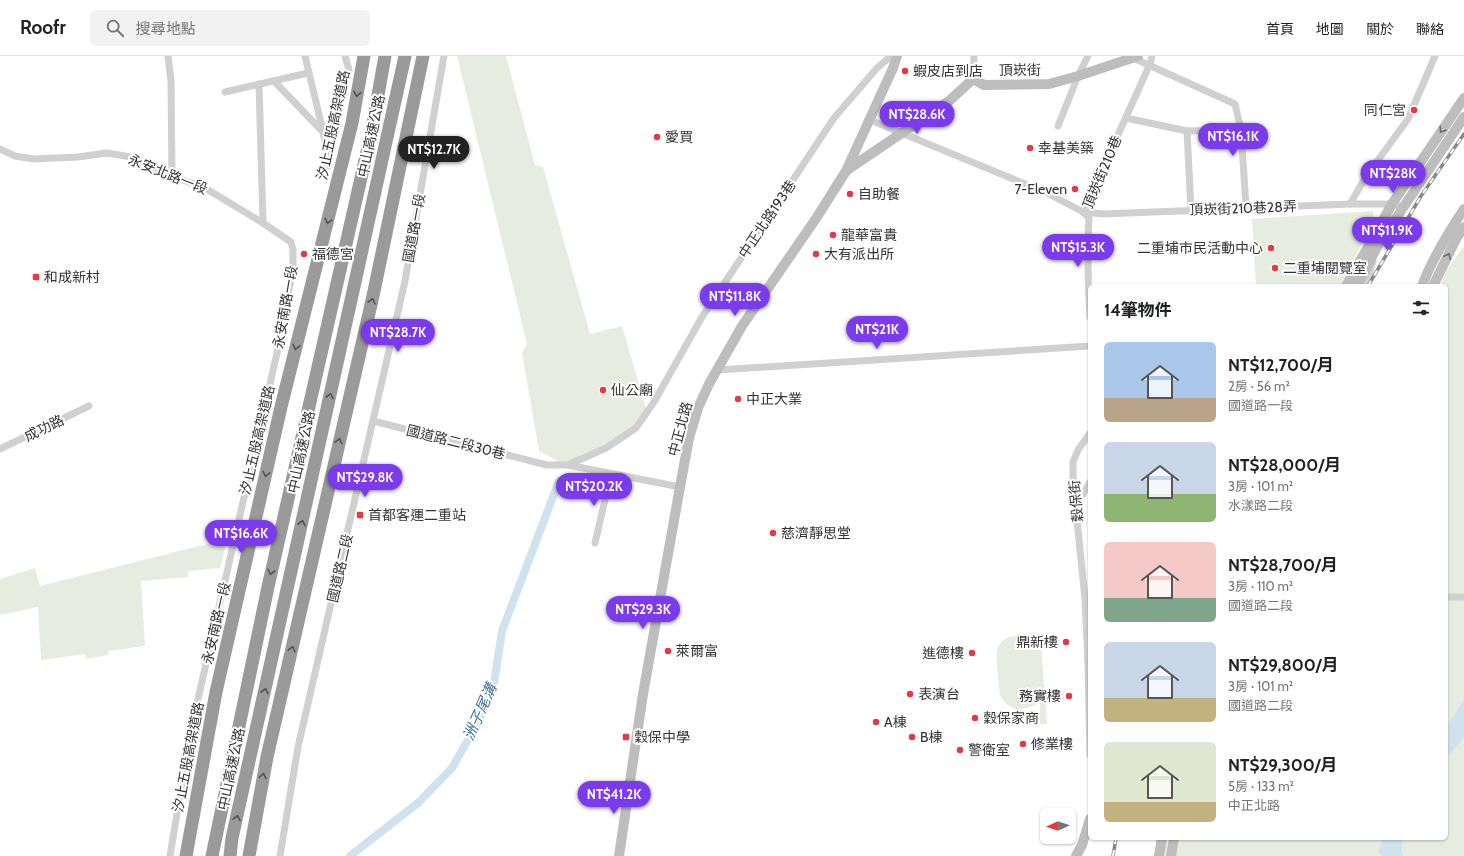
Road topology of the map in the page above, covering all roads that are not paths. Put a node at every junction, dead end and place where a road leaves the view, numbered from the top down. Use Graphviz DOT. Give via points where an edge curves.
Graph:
graph roads {
  1 [pos="168,56"];
  2 [pos="305,56"];
  3 [pos="345,56"];
  4 [pos="364,56"];
  5 [pos="385,56"];
  6 [pos="405,56"];
  7 [pos="422,56"];
  8 [pos="444,56"];
  9 [pos="891,56"];
  10 [pos="897,56"];
  11 [pos="974,56"];
  12 [pos="1088,56"];
  13 [pos="1152,56"];
  14 [pos="1435,56"];
  15 [pos="1133,57"];
  16 [pos="1150,64"];
  17 [pos="349,70"];
  18 [pos="308,73"];
  19 [pos="1078,76"];
  20 [pos="973,79"];
  21 [pos="274,81"];
  22 [pos="259,84"];
  23 [pos="225,92"];
  24 [pos="1464,98"];
  25 [pos="1464,117"];
  26 [pos="1126,118"];
  27 [pos="870,120"];
  28 [pos="1058,126"];
  29 [pos="1240,130"];
  30 [pos="323,131"];
  31 [pos="1187,131"];
  32 [pos="900,133"];
  33 [pos="0,149"];
  34 [pos="330,166"];
  35 [pos="846,171"];
  36 [pos="172,176"];
  37 [pos="1350,204"];
  38 [pos="1392,204"];
  39 [pos="1246,207"];
  40 [pos="1403,207"];
  41 [pos="1464,209"];
  42 [pos="1191,210"];
  43 [pos="1083,212"];
  44 [pos="263,223"];
  45 [pos="1464,227"];
  46 [pos="1378,245"];
  47 [pos="293,250"];
  48 [pos="1426,275"];
  49 [pos="405,281"];
  50 [pos="1089,284"];
  51 [pos="1347,284"];
  52 [pos="1358,284"];
  53 [pos="1367,284"];
  54 [pos="1420,284"];
  55 [pos="1423,284"];
  56 [pos="1435,284"];
  57 [pos="1088,346"];
  58 [pos="718,370"];
  59 [pos="89,406"];
  60 [pos="373,421"];
  61 [pos="1088,436"];
  62 [pos="0,449"];
  63 [pos="568,465"];
  64 [pos="611,474"];
  65 [pos="1088,485"];
  66 [pos="680,487"];
  67 [pos="1076,506"];
  68 [pos="595,543"];
  69 [pos="1448,597"];
  70 [pos="1464,597"];
  71 [pos="1088,665"];
  72 [pos="1088,826"];
  73 [pos="1088,838"];
  74 [pos="1162,840"];
  75 [pos="1174,840"];
  76 [pos="1082,845"];
  77 [pos="170,856"];
  78 [pos="186,856"];
  79 [pos="212,856"];
  80 [pos="230,856"];
  81 [pos="249,856"];
  82 [pos="280,856"];
  83 [pos="619,856"];
  84 [pos="1076,856"];
  85 [pos="1159,856"];
  86 [pos="1171,856"];
  1 -- 36 [label="street" via="171,81"];
  2 -- 18 [label="street"];
  3 -- 17 [label="street"];
  4 -- 78 [label="highway, 汐止五股高架道路, one-way" via="352,123 281,407 218,684"];
  5 -- 79 [label="highway, 中山高速公路, one-way" via="371,134 268,587"];
  80 -- 6 [label="highway, 中山高速公路, one-way"];
  81 -- 7 [label="highway, one-way" via="267,757 371,304"];
  8 -- 49 [label="street, 國道路一段"];
  9 -- 63 [label="street, 中正北路193巷" via="877,68 834,118 702,317 654,402 636,428 606,448"];
  10 -- 27 [label="street, 中正北路"];
  11 -- 20 [label="street"];
  12 -- 19 [label="street"];
  13 -- 16 [label="street, 頂崁街210巷"];
  14 -- 37 [label="street" via="1408,119 1365,178"];
  15 -- 16 [label="street"];
  15 -- 19 [label="street, 頂崁街"];
  16 -- 26 [label="street, 頂崁街210巷"];
  16 -- 29 [label="street" via="1235,104"];
  18 -- 21 [label="street"];
  18 -- 30 [label="street"];
  19 -- 20 [label="street, 頂崁街" via="1049,84 984,85"];
  19 -- 28 [label="street"];
  20 -- 32 [label="street" via="949,101"];
  21 -- 22 [label="street"];
  21 -- 30 [label="street"];
  22 -- 23 [label="street"];
  22 -- 44 [label="street"];
  24 -- 38 [label="street, one-way"];
  25 -- 40 [label="street"];
  26 -- 31 [label="street"];
  26 -- 43 [label="street, 頂崁街210巷"];
  27 -- 32 [label="street"];
  27 -- 35 [label="street, 中正北路"];
  29 -- 31 [label="street"];
  29 -- 39 [label="street"];
  30 -- 34 [label="street"];
  31 -- 42 [label="street"];
  32 -- 35 [label="street"];
  32 -- 43 [label="street" via="1047,193"];
  33 -- 36 [label="street, 永安北路一段" via="16,156 34,159 107,153 131,157 144,166"];
  35 -- 58 [label="street, 中正北路" via="742,326"];
  36 -- 44 [label="street, 永安北路一段" via="205,188"];
  37 -- 38 [label="street, 頂崁街210巷28弄"];
  37 -- 39 [label="street, 頂崁街210巷28弄"];
  38 -- 40 [label="street, 頂崁街210巷28弄"];
  38 -- 51 [label="street"];
  39 -- 42 [label="street, 頂崁街210巷28弄"];
  40 -- 46 [label="street"];
  41 -- 48 [label="street"];
  42 -- 43 [label="street, 頂崁街210巷28弄" via="1104,214"];
  43 -- 50 [label="street, 頂崁街210巷" via="1089,218"];
  44 -- 47 [label="street, 永安北路一段" via="291,242"];
  56 -- 45 [label="street, one-way"];
  46 -- 52 [label="street"];
  46 -- 53 [label="street"];
  47 -- 77 [label="street, 永安南路一段" via="293,268 277,353 190,734"];
  48 -- 54 [label="street"];
  48 -- 55 [label="street"];
  49 -- 60 [label="street, 國道路二段"];
  57 -- 58 [label="street"];
  58 -- 66 [label="street, 中正北路" via="698,408 689,438"];
  59 -- 62 [label="street, 成功路"];
  60 -- 63 [label="street, 國道路二段30巷" via="547,465"];
  60 -- 82 [label="street, 國道路二段" via="298,748"];
  61 -- 67 [label="street, 穀保街" via="1073,462"];
  63 -- 64 [label="street"];
  64 -- 66 [label="street"];
  64 -- 68 [label="street"];
  65 -- 67 [label="street"];
  66 -- 83 [label="street, 中正北路" via="640,712"];
  67 -- 71 [label="street, 穀保街"];
  69 -- 70 [label="street"];
  72 -- 76 [label="street"];
  73 -- 76 [label="street"];
  74 -- 85 [label="street"];
  75 -- 86 [label="street"];
  76 -- 84 [label="street"];
}
